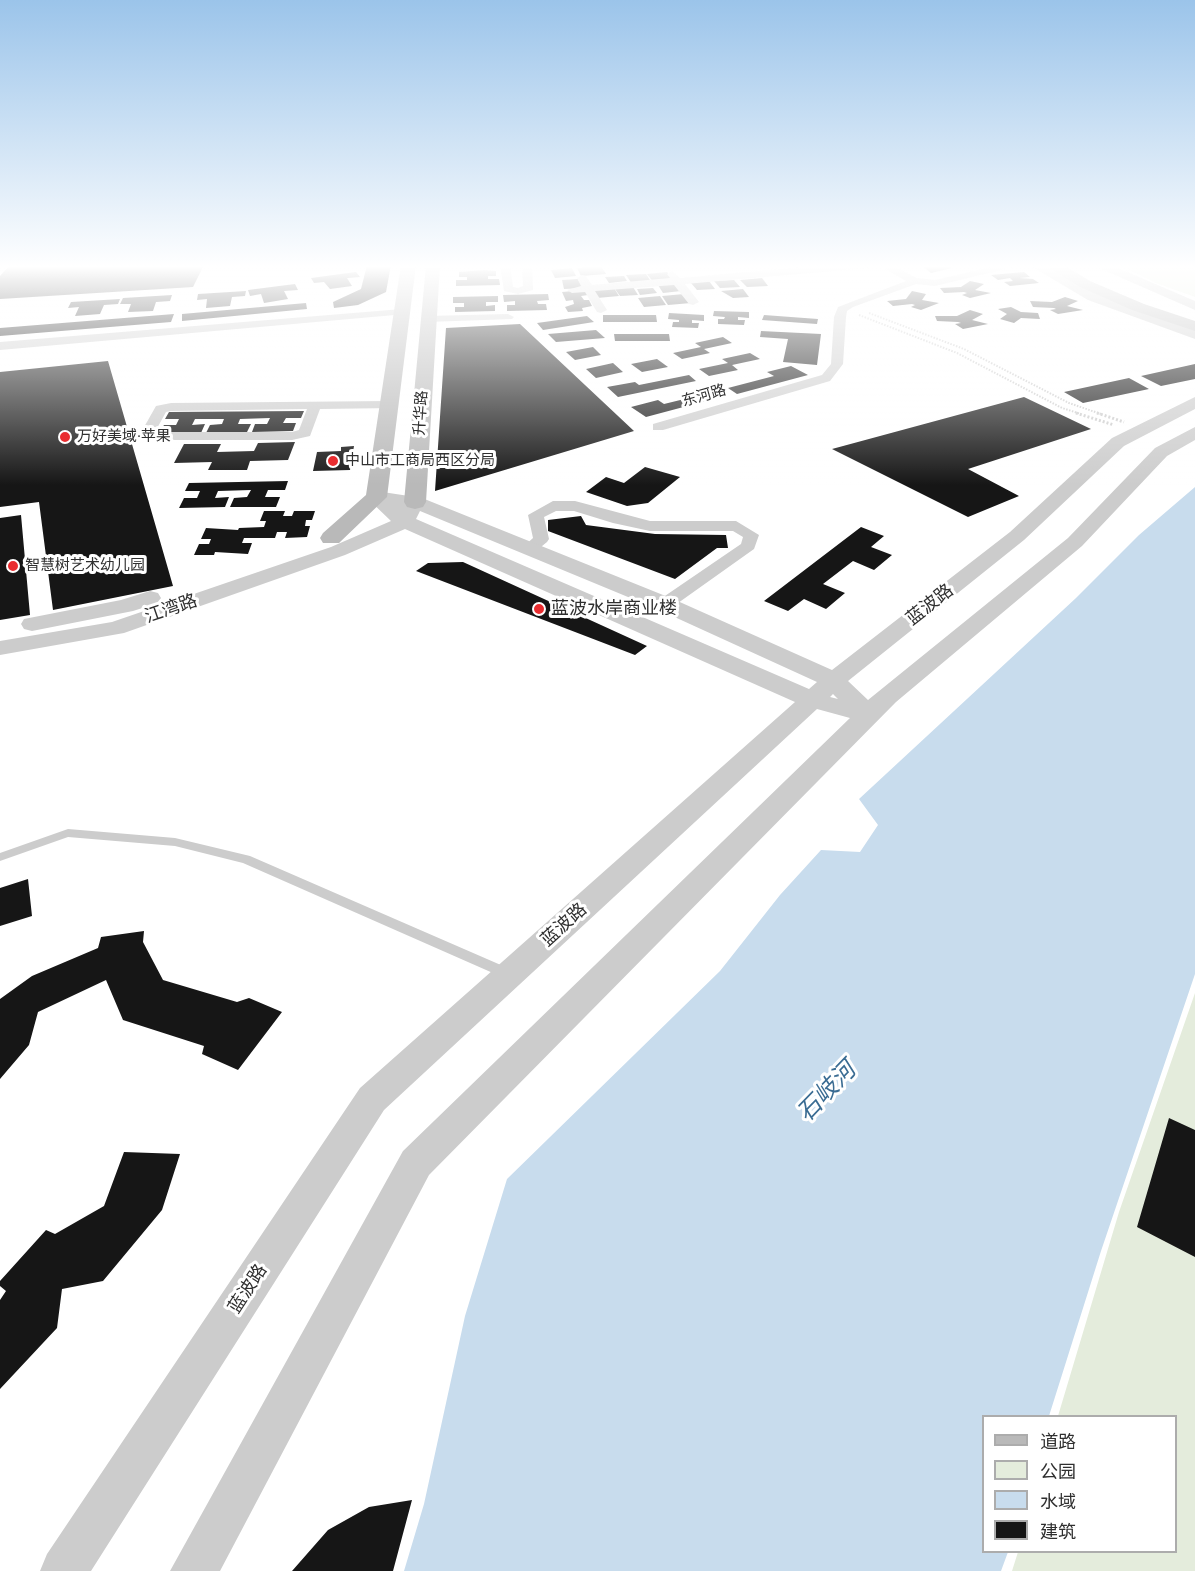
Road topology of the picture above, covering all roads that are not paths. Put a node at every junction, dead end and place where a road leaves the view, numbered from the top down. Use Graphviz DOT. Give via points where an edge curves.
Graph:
graph roads {
  1 [pos="91,338"];
  2 [pos="398,338"];
  3 [pos="426,338"];
  4 [pos="841,338"];
  5 [pos="0,346"];
  6 [pos="1195,402"];
  7 [pos="315,405"];
  8 [pos="388,405"];
  9 [pos="658,426"];
  10 [pos="1195,432"];
  11 [pos="376,497"];
  12 [pos="415,502"];
  13 [pos="405,522"];
  14 [pos="334,545"];
  15 [pos="530,548"];
  16 [pos="508,567"];
  17 [pos="665,604"];
  18 [pos="638,624"];
  19 [pos="0,630"];
  20 [pos="0,648"];
  21 [pos="824,690"];
  22 [pos="868,715"];
  23 [pos="0,857"];
  24 [pos="510,975"];
  25 [pos="64,1571"];
  26 [pos="194,1571"];
  1 -- 5 [label="street"];
  2 -- 8 [label="main road, 升华路"];
  3 -- 12 [label="main road, 升华路"];
  4 -- 9 [label="street, 东河路" via="837,364 826,378"];
  6 -- 21 [label="street, 蓝波路" via="1118,442 1017,536"];
  7 -- 7 [label="street" via="171,407 161,409 146,436 292,436 305,433"];
  7 -- 8 [label="street"];
  8 -- 11 [label="main road, 升华路"];
  10 -- 22 [label="street" via="1161,452 1075,542"];
  11 -- 12 [label="street"];
  11 -- 13 [label="street"];
  11 -- 14 [label="main road"];
  12 -- 13 [label="street, 升华路"];
  12 -- 15 [label="street"];
  13 -- 14 [label="street"];
  13 -- 16 [label="street"];
  14 -- 19 [label="street, 江湾路" via="125,606"];
  14 -- 20 [label="street, 江湾路" via="116,628"];
  15 -- 16 [label="street"];
  15 -- 17 [label="street"];
  15 -- 17 [label="street" via="541,539 536,516 553,506 574,506 650,525 736,526 751,535 748,546"];
  16 -- 18 [label="street"];
  17 -- 18 [label="street"];
  17 -- 21 [label="street"];
  18 -- 21 [label="street"];
  21 -- 22 [label="street"];
  21 -- 24 [label="street, 蓝波路"];
  22 -- 26 [label="street" via="416,1163"];
  23 -- 24 [label="lane" via="68,832 176,842 246,859"];
  24 -- 25 [label="street, 蓝波路" via="372,1099"];
}
